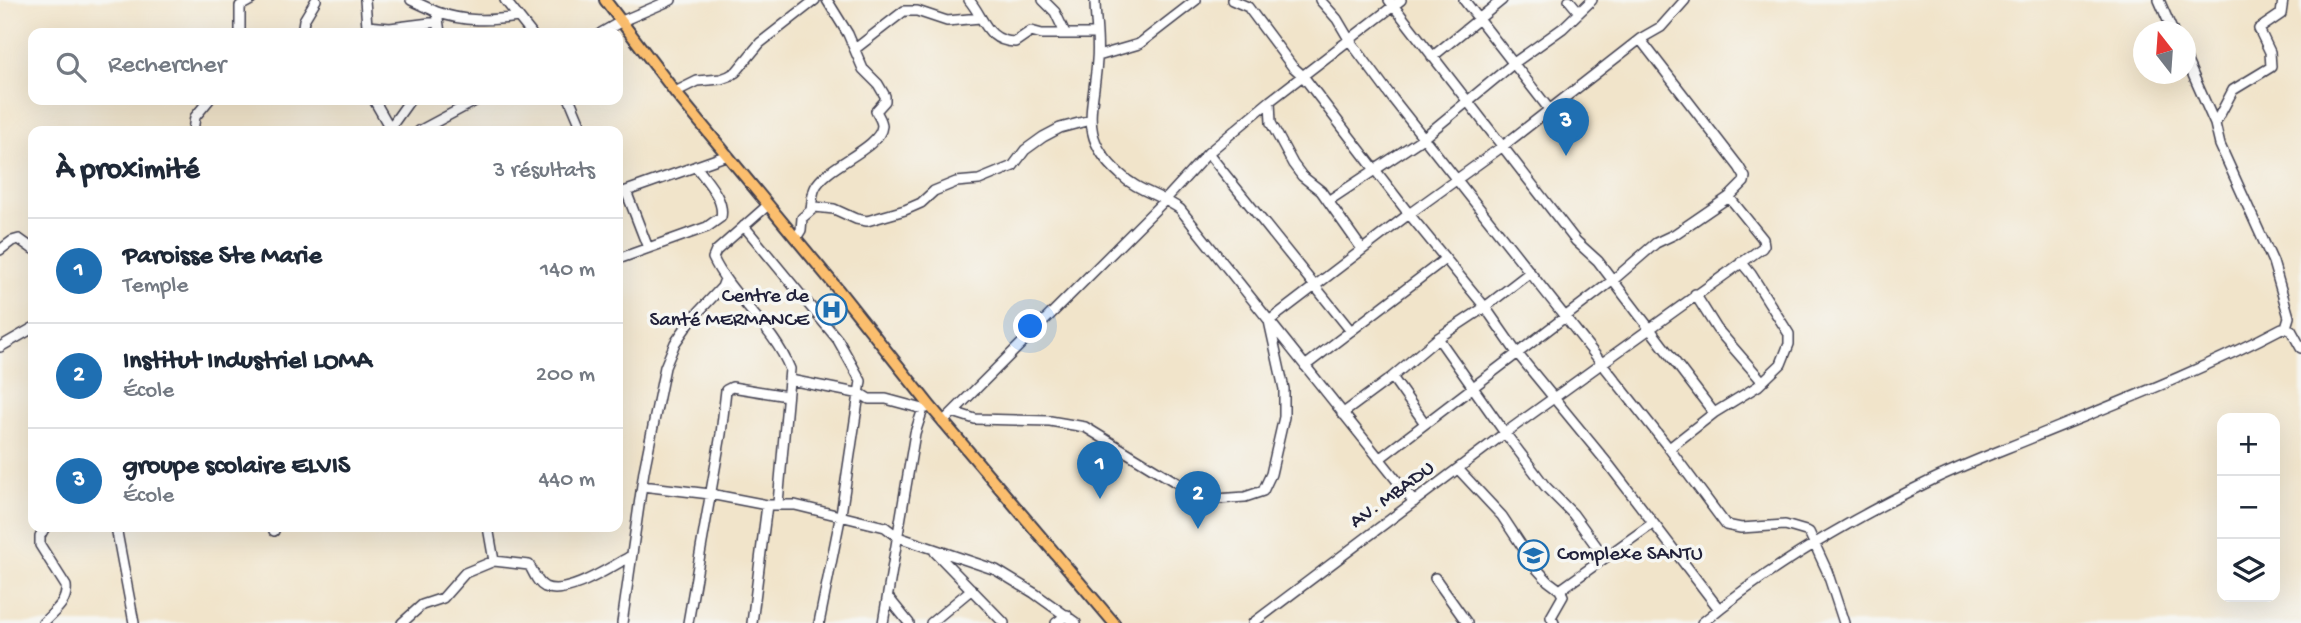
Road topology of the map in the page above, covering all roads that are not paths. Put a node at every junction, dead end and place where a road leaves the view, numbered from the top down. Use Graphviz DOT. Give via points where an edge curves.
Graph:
graph roads {
  1 [pos="251,0"];
  2 [pos="316,0"];
  3 [pos="365,0"];
  4 [pos="411,0"];
  5 [pos="505,0"];
  6 [pos="606,0"];
  7 [pos="671,0"];
  8 [pos="815,0"];
  9 [pos="827,0"];
  10 [pos="969,0"];
  11 [pos="1043,0"];
  12 [pos="1095,0"];
  13 [pos="1196,0"];
  14 [pos="1232,0"];
  15 [pos="1320,0"];
  16 [pos="1464,0"];
  17 [pos="1502,0"];
  18 [pos="1569,0"];
  19 [pos="1592,0"];
  20 [pos="1685,0"];
  21 [pos="2159,0"];
  22 [pos="2283,0"];
  23 [pos="1394,2"];
  24 [pos="1579,12"];
  25 [pos="438,17"];
  26 [pos="518,17"];
  27 [pos="980,18"];
  28 [pos="1479,19"];
  29 [pos="622,21"];
  30 [pos="2168,21"];
  31 [pos="240,28"];
  32 [pos="303,28"];
  33 [pos="367,28"];
  34 [pos="390,28"];
  35 [pos="439,28"];
  36 [pos="527,28"];
  37 [pos="610,28"];
  38 [pos="1065,33"];
  39 [pos="1096,34"];
  40 [pos="1640,39"];
  41 [pos="1350,41"];
  42 [pos="855,50"];
  43 [pos="1098,56"];
  44 [pos="1432,57"];
  45 [pos="1514,63"];
  46 [pos="1303,76"];
  47 [pos="2196,81"];
  48 [pos="676,92"];
  49 [pos="1270,100"];
  50 [pos="1466,101"];
  51 [pos="204,105"];
  52 [pos="376,105"];
  53 [pos="407,105"];
  54 [pos="468,105"];
  55 [pos="572,105"];
  56 [pos="1549,109"];
  57 [pos="1090,120"];
  58 [pos="2215,124"];
  59 [pos="194,126"];
  60 [pos="388,126"];
  61 [pos="393,126"];
  62 [pos="428,126"];
  63 [pos="581,126"];
  64 [pos="1423,138"];
  65 [pos="1503,146"];
  66 [pos="1208,153"];
  67 [pos="728,155"];
  68 [pos="696,166"];
  69 [pos="1375,170"];
  70 [pos="1457,181"];
  71 [pos="623,193"];
  72 [pos="623,195"];
  73 [pos="1729,197"];
  74 [pos="1166,199"];
  75 [pos="1328,201"];
  76 [pos="768,205"];
  77 [pos="811,210"];
  78 [pos="1409,214"];
  79 [pos="744,226"];
  80 [pos="796,238"];
  81 [pos="28,245"];
  82 [pos="648,248"];
  83 [pos="1362,249"];
  84 [pos="0,250"];
  85 [pos="623,257"];
  86 [pos="1445,259"];
  87 [pos="1741,262"];
  88 [pos="1529,273"];
  89 [pos="725,279"];
  90 [pos="1612,281"];
  91 [pos="1316,285"];
  92 [pos="1695,294"];
  93 [pos="1485,307"];
  94 [pos="1565,317"];
  95 [pos="1269,321"];
  96 [pos="2286,327"];
  97 [pos="1649,329"];
  98 [pos="28,331"];
  99 [pos="1351,331"];
  100 [pos="1438,338"];
  101 [pos="0,347"];
  102 [pos="2301,348"];
  103 [pos="1517,354"];
  104 [pos="1602,364"];
  105 [pos="1305,366"];
  106 [pos="1392,377"];
  107 [pos="790,380"];
  108 [pos="1762,381"];
  109 [pos="1473,387"];
  110 [pos="861,394"];
  111 [pos="787,396"];
  112 [pos="1555,399"];
  113 [pos="927,408"];
  114 [pos="953,412"];
  115 [pos="1714,413"];
  116 [pos="1342,414"];
  117 [pos="943,422"];
  118 [pos="1424,422"];
  119 [pos="1505,433"];
  120 [pos="1668,447"];
  121 [pos="1379,459"];
  122 [pos="1459,470"];
  123 [pos="642,485"];
  124 [pos="710,494"];
  125 [pos="1414,502"];
  126 [pos="772,504"];
  127 [pos="841,514"];
  128 [pos="1652,524"];
  129 [pos="43,532"];
  130 [pos="117,532"];
  131 [pos="489,532"];
  132 [pos="898,537"];
  133 [pos="1815,545"];
  134 [pos="931,548"];
  135 [pos="631,556"];
  136 [pos="1605,558"];
  137 [pos="494,561"];
  138 [pos="1434,578"];
  139 [pos="972,589"];
  140 [pos="1560,590"];
  141 [pos="888,597"];
  142 [pos="1719,609"];
  143 [pos="1067,615"];
  144 [pos="43,623"];
  145 [pos="134,623"];
  146 [pos="402,623"];
  147 [pos="622,623"];
  148 [pos="688,623"];
  149 [pos="751,623"];
  150 [pos="819,623"];
  151 [pos="883,623"];
  152 [pos="908,623"];
  153 [pos="931,623"];
  154 [pos="1004,623"];
  155 [pos="1056,623"];
  156 [pos="1076,623"];
  157 [pos="1114,623"];
  158 [pos="1253,623"];
  159 [pos="1467,623"];
  160 [pos="1554,623"];
  161 [pos="1702,623"];
  162 [pos="1844,623"];
  1 -- 31 [label="street" via="240,6"];
  2 -- 32 [label="street"];
  3 -- 33 [label="street"];
  4 -- 25 [label="street"];
  5 -- 26 [label="street"];
  6 -- 29 [label="main road"];
  7 -- 29 [label="street"];
  8 -- 48 [label="street" via="760,43 736,72"];
  9 -- 42 [label="street"];
  10 -- 27 [label="street"];
  11 -- 38 [label="street"];
  12 -- 39 [label="street"];
  13 -- 43 [label="street" via="1139,44"];
  14 -- 46 [label="street" via="1248,7"];
  15 -- 41 [label="street"];
  16 -- 28 [label="street"];
  17 -- 28 [label="street"];
  18 -- 24 [label="street"];
  19 -- 24 [label="street"];
  20 -- 40 [label="street" via="1661,27"];
  21 -- 30 [label="street"];
  22 -- 58 [label="street" via="2281,14 2259,29 2271,66 2231,92"];
  23 -- 41 [label="street"];
  23 -- 44 [label="street"];
  24 -- 45 [label="street"];
  25 -- 26 [label="street" via="492,21"];
  25 -- 34 [label="street"];
  25 -- 35 [label="street"];
  26 -- 36 [label="street"];
  27 -- 38 [label="street" via="991,35 1012,43 1028,32"];
  27 -- 42 [label="street" via="947,21 904,11"];
  28 -- 44 [label="street"];
  28 -- 45 [label="street"];
  29 -- 37 [label="street"];
  29 -- 48 [label="main road"];
  38 -- 39 [label="street"];
  39 -- 43 [label="street"];
  40 -- 56 [label="street"];
  40 -- 73 [label="street" via="1744,175 1744,182"];
  41 -- 46 [label="street"];
  41 -- 64 [label="street"];
  42 -- 77 [label="street" via="863,69 886,96 876,111 881,128 863,150 818,184"];
  43 -- 57 [label="street"];
  44 -- 50 [label="street"];
  45 -- 50 [label="street"];
  45 -- 56 [label="street"];
  46 -- 49 [label="street"];
  46 -- 69 [label="street"];
  47 -- 58 [label="street"];
  48 -- 67 [label="main road"];
  49 -- 66 [label="street"];
  49 -- 75 [label="street" via="1271,123 1293,164"];
  50 -- 64 [label="street"];
  50 -- 65 [label="street"];
  51 -- 59 [label="street"];
  52 -- 60 [label="street"];
  53 -- 61 [label="street"];
  54 -- 62 [label="street"];
  55 -- 63 [label="street"];
  56 -- 65 [label="street"];
  57 -- 74 [label="street" via="1094,142 1121,176"];
  57 -- 77 [label="street" via="1043,136 1013,166 979,180 956,182 905,210 867,220 834,209"];
  58 -- 96 [label="street" via="2220,145 2273,262 2289,317"];
  64 -- 69 [label="street"];
  64 -- 70 [label="street"];
  65 -- 70 [label="street"];
  65 -- 90 [label="street"];
  66 -- 74 [label="street"];
  66 -- 91 [label="street"];
  67 -- 68 [label="street"];
  67 -- 76 [label="main road"];
  68 -- 71 [label="street"];
  68 -- 82 [label="street" via="723,208 721,217 707,227"];
  69 -- 75 [label="street"];
  69 -- 78 [label="street"];
  70 -- 78 [label="street"];
  70 -- 88 [label="street"];
  72 -- 82 [label="street"];
  73 -- 87 [label="street, AV. MBADU" via="1764,242"];
  73 -- 90 [label="street" via="1656,243"];
  74 -- 95 [label="street" via="1181,209"];
  74 -- 114 [label="street"];
  75 -- 83 [label="street"];
  76 -- 79 [label="street"];
  76 -- 80 [label="main road"];
  77 -- 80 [label="street" via="802,218"];
  78 -- 83 [label="street"];
  78 -- 86 [label="street"];
  79 -- 89 [label="street" via="713,255"];
  79 -- 110 [label="street" via="838,340 861,381"];
  80 -- 113 [label="main road"];
  81 -- 84 [label="street" via="19,239"];
  82 -- 85 [label="street"];
  83 -- 91 [label="street"];
  86 -- 93 [label="street"];
  86 -- 99 [label="street"];
  87 -- 92 [label="street, AV. MBADU"];
  87 -- 108 [label="street" via="1790,336 1781,364"];
  88 -- 93 [label="street"];
  88 -- 94 [label="street"];
  89 -- 107 [label="street" via="783,352"];
  89 -- 123 [label="street" via="675,343 665,367"];
  90 -- 94 [label="street"];
  90 -- 97 [label="street"];
  91 -- 95 [label="street"];
  91 -- 99 [label="street"];
  92 -- 97 [label="street, AV. MBADU"];
  92 -- 108 [label="street" via="1717,329"];
  93 -- 100 [label="street"];
  93 -- 103 [label="street"];
  94 -- 103 [label="street"];
  94 -- 104 [label="street"];
  95 -- 105 [label="street"];
  95 -- 114 [label="street" via="1284,389 1284,417 1267,485 1256,495 1216,499 1200,495 1085,427 975,419"];
  96 -- 102 [label="street"];
  96 -- 133 [label="street" via="1932,480"];
  97 -- 104 [label="street, AV. MBADU"];
  97 -- 115 [label="street"];
  98 -- 101 [label="street"];
  99 -- 105 [label="street"];
  100 -- 106 [label="street"];
  100 -- 109 [label="street"];
  103 -- 109 [label="street"];
  103 -- 112 [label="street"];
  104 -- 112 [label="street, AV. MBADU"];
  104 -- 120 [label="street"];
  105 -- 116 [label="street"];
  106 -- 116 [label="street"];
  106 -- 118 [label="street"];
  107 -- 110 [label="street"];
  107 -- 111 [label="street"];
  108 -- 115 [label="street"];
  109 -- 118 [label="street"];
  109 -- 119 [label="street"];
  110 -- 113 [label="street"];
  110 -- 127 [label="street"];
  111 -- 124 [label="street" via="727,388"];
  111 -- 126 [label="street"];
  112 -- 119 [label="street, AV. MBADU"];
  112 -- 128 [label="street"];
  113 -- 117 [label="main road"];
  113 -- 132 [label="street" via="915,433"];
  114 -- 117 [label="street"];
  115 -- 120 [label="street"];
  116 -- 121 [label="street"];
  117 -- 157 [label="main road"];
  118 -- 121 [label="street"];
  119 -- 122 [label="street, AV. MBADU"];
  119 -- 136 [label="street"];
  120 -- 133 [label="street" via="1726,524 1800,528 1809,532"];
  121 -- 125 [label="street"];
  122 -- 125 [label="street, AV. MBADU"];
  122 -- 140 [label="street"];
  123 -- 124 [label="street"];
  123 -- 135 [label="street"];
  124 -- 126 [label="street"];
  124 -- 148 [label="street"];
  125 -- 158 [label="street, AV. MBADU"];
  126 -- 127 [label="street"];
  126 -- 149 [label="street"];
  127 -- 132 [label="street" via="885,527"];
  127 -- 150 [label="street"];
  128 -- 136 [label="street"];
  128 -- 142 [label="street"];
  129 -- 144 [label="street" via="40,545 67,593"];
  130 -- 145 [label="street"];
  131 -- 137 [label="street"];
  132 -- 134 [label="street"];
  132 -- 141 [label="street"];
  133 -- 142 [label="street"];
  133 -- 162 [label="street"];
  134 -- 139 [label="street"];
  134 -- 143 [label="street" via="996,570"];
  135 -- 137 [label="street" via="586,580 550,588 537,580 529,565"];
  135 -- 147 [label="street"];
  136 -- 140 [label="street"];
  137 -- 146 [label="street" via="465,573 443,598 422,605"];
  138 -- 159 [label="street"];
  139 -- 153 [label="street"];
  139 -- 154 [label="street"];
  140 -- 160 [label="street" via="1562,598 1551,617"];
  141 -- 151 [label="street"];
  141 -- 152 [label="street"];
  142 -- 161 [label="street"];
  143 -- 155 [label="street"];
  143 -- 156 [label="street"];
}
